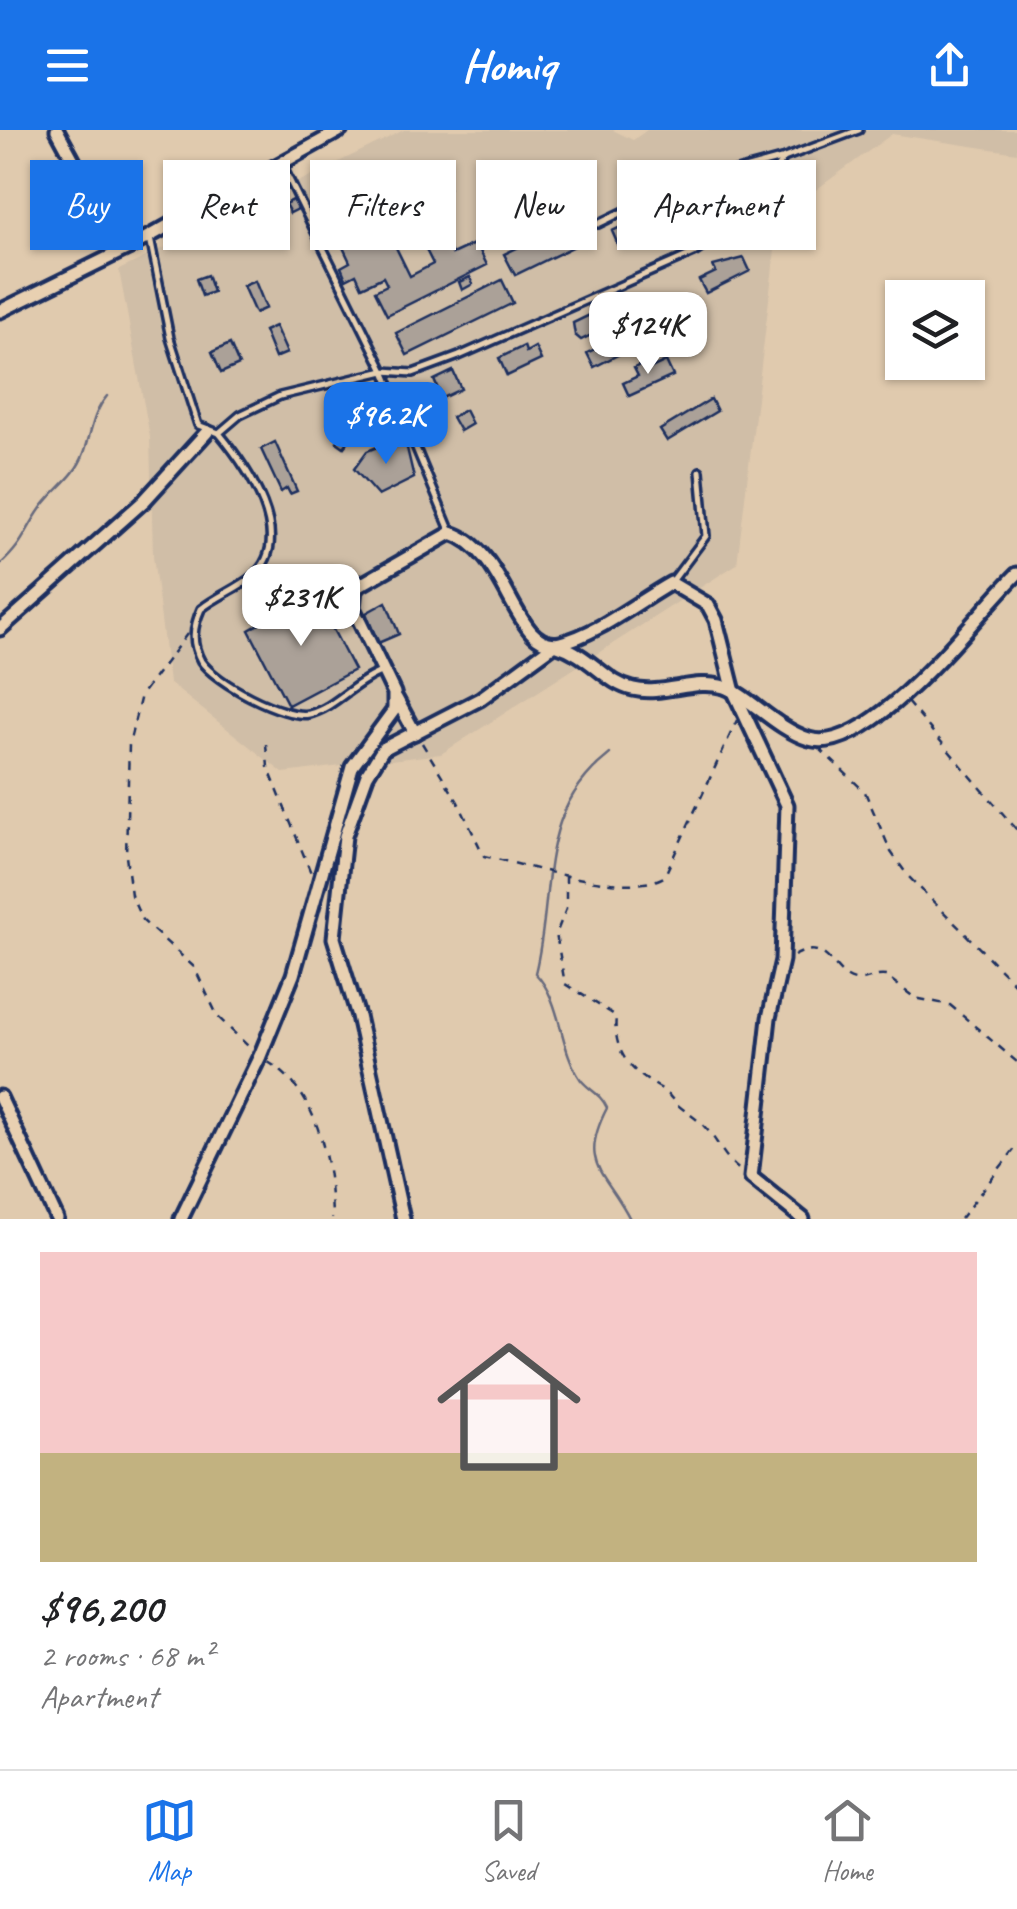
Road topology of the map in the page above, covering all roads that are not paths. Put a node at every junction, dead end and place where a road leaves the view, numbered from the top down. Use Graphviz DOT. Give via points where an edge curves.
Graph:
graph roads {
  1 [pos="57,130"];
  2 [pos="341,130"];
  3 [pos="859,130"];
  4 [pos="784,158"];
  5 [pos="73,160"];
  6 [pos="286,160"];
  7 [pos="777,160"];
  8 [pos="290,181"];
  9 [pos="617,215"];
  10 [pos="598,224"];
  11 [pos="163,229"];
  12 [pos="150,236"];
  13 [pos="143,240"];
  14 [pos="124,250"];
  15 [pos="695,250"];
  16 [pos="0,312"];
  17 [pos="384,372"];
  18 [pos="213,433"];
  19 [pos="700,472"];
  20 [pos="451,532"];
  21 [pos="1017,574"];
  22 [pos="671,582"];
  23 [pos="0,630"];
  24 [pos="555,644"];
  25 [pos="384,671"];
  26 [pos="734,692"];
  27 [pos="394,694"];
  28 [pos="388,722"];
  29 [pos="415,733"];
  30 [pos="383,750"];
  31 [pos="319,889"];
  32 [pos="334,938"];
  33 [pos="0,1097"];
  34 [pos="57,1219"];
  35 [pos="181,1219"];
  36 [pos="403,1219"];
  37 [pos="803,1219"];
  1 -- 5 [label="street"];
  2 -- 6 [label="street"];
  3 -- 4 [label="lane"];
  4 -- 7 [label="lane"];
  8 -- 17 [label="lane"];
  9 -- 10 [label="lane"];
  11 -- 12 [label="street"];
  12 -- 13 [label="street"];
  12 -- 18 [label="lane" via="188,404 193,418"];
  14 -- 16 [label="street"];
  15 -- 17 [label="lane" via="459,356 413,373"];
  17 -- 18 [label="lane" via="280,396"];
  17 -- 20 [label="lane"];
  18 -- 23 [label="street"];
  18 -- 25 [label="lane" via="246,466 272,534 270,555 252,576 201,610 194,640 202,664 290,715 312,714 362,678"];
  19 -- 22 [label="lane" via="706,536"];
  20 -- 24 [label="street" via="488,556 531,634"];
  20 -- 25 [label="street" via="355,588 353,608"];
  21 -- 26 [label="street" via="902,696 840,740 812,740 779,726"];
  22 -- 24 [label="street"];
  22 -- 26 [label="street" via="708,605"];
  24 -- 26 [label="street" via="587,656 634,690 710,686"];
  24 -- 29 [label="street" via="480,699"];
  25 -- 27 [label="street"];
  26 -- 37 [label="street" via="787,805 782,952 750,1177"];
  27 -- 28 [label="street"];
  27 -- 29 [label="street"];
  28 -- 30 [label="street"];
  28 -- 31 [label="street" via="352,767"];
  29 -- 30 [label="street"];
  30 -- 32 [label="street" via="344,836"];
  31 -- 32 [label="street"];
  31 -- 35 [label="street" via="260,1056"];
  32 -- 36 [label="street"];
  33 -- 34 [label="street"];
}
